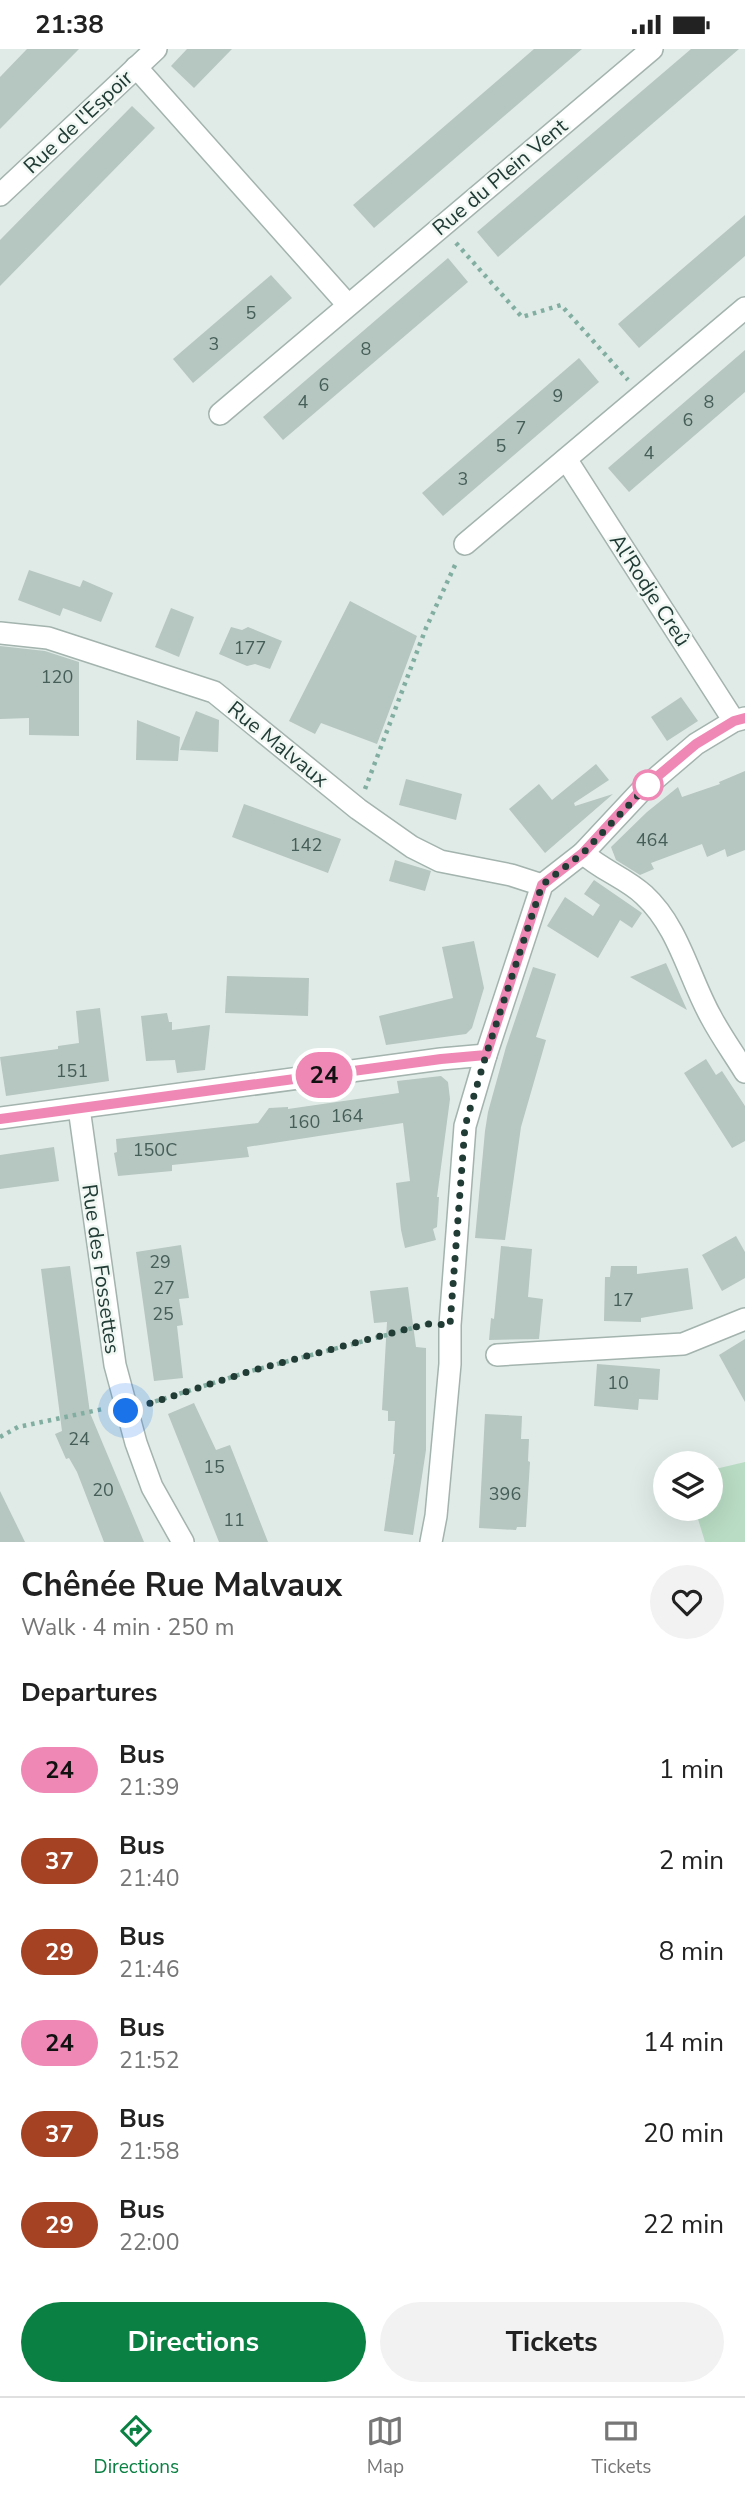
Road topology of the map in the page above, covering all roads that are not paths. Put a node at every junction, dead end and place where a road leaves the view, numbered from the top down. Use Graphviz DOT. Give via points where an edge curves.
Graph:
graph roads {
  1 [pos="156,49"];
  2 [pos="652,49"];
  3 [pos="136,67"];
  4 [pos="0,195"];
  5 [pos="348,305"];
  6 [pos="745,308"];
  7 [pos="220,414"];
  8 [pos="566,459"];
  9 [pos="465,544"];
  10 [pos="0,633"];
  11 [pos="740,719"];
  12 [pos="583,853"];
  13 [pos="542,885"];
  14 [pos="486,1055"];
  15 [pos="745,1072"];
  16 [pos="79,1108"];
  17 [pos="0,1118"];
  18 [pos="745,1319"];
  19 [pos="497,1355"];
  20 [pos="183,1542"];
  21 [pos="431,1542"];
  1 -- 3 [label="street, Rue de l'Espoir"];
  2 -- 5 [label="street, Rue du Plein Vent"];
  3 -- 4 [label="street, Rue de l'Espoir"];
  3 -- 5 [label="street"];
  5 -- 7 [label="street, Rue du Plein Vent"];
  6 -- 8 [label="street"];
  8 -- 9 [label="street"];
  8 -- 11 [label="street, Al'Rodje Creû"];
  10 -- 13 [label="street, Rue Malvaux" via="48,638 214,692 412,847 440,861 511,874"];
  11 -- 12 [label="street" via="696,744 640,791"];
  12 -- 13 [label="street"];
  12 -- 15 [label="street" via="645,896 658,913"];
  13 -- 14 [label="street"];
  14 -- 16 [label="street"];
  14 -- 21 [label="street" via="465,1126 450,1364"];
  16 -- 17 [label="street"];
  16 -- 20 [label="street, Rue des Fossettes" via="125,1408 152,1487"];
  18 -- 19 [label="street" via="683,1344"];
}
